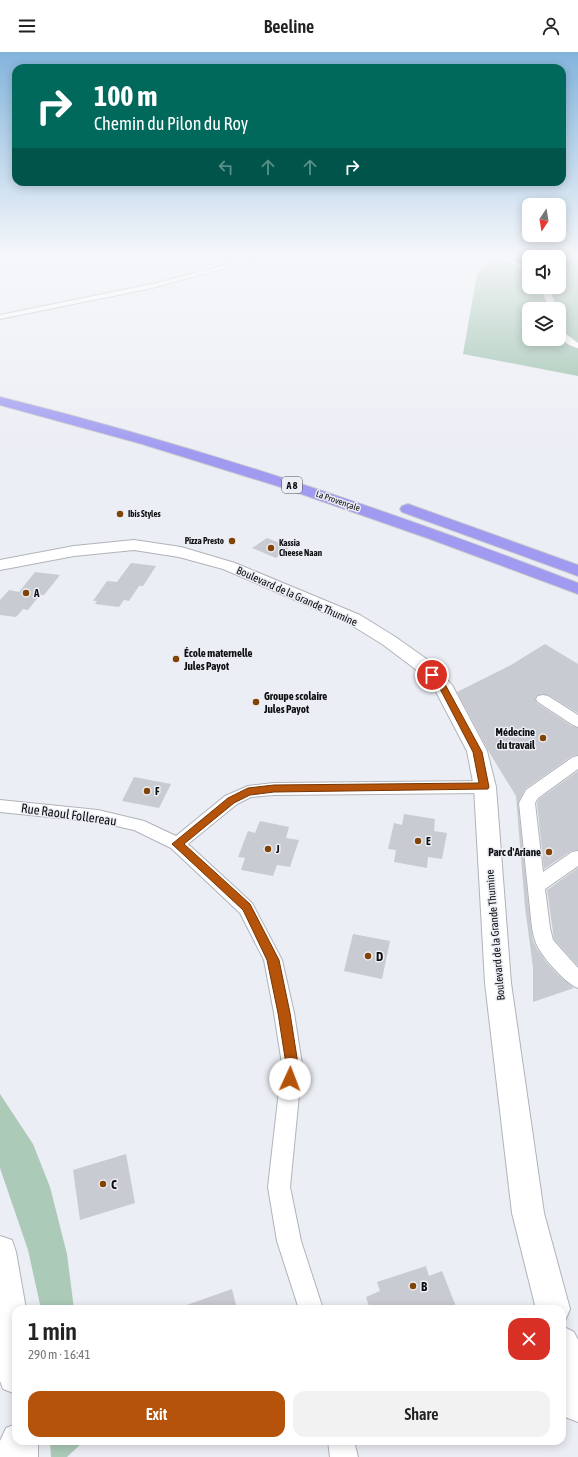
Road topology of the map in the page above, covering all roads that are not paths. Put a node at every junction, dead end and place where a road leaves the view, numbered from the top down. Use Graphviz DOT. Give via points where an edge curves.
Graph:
graph roads {
  1 [pos="566,338"];
  2 [pos="578,346"];
  3 [pos="0,390"];
  4 [pos="0,401"];
  5 [pos="264,462"];
  6 [pos="394,504"];
  7 [pos="0,565"];
  8 [pos="578,571"];
  9 [pos="578,589"];
  10 [pos="543,699"];
  11 [pos="578,722"];
  12 [pos="576,765"];
  13 [pos="485,787"];
  14 [pos="0,806"];
  15 [pos="178,844"];
  16 [pos="578,857"];
  17 [pos="536,886"];
  18 [pos="578,980"];
  19 [pos="0,1252"];
  20 [pos="310,1305"];
  21 [pos="552,1305"];
  22 [pos="12,1330"];
  23 [pos="566,1359"];
  24 [pos="578,1404"];
  25 [pos="19,1445"];
  26 [pos="342,1445"];
  27 [pos="19,1457"];
  28 [pos="344,1457"];
  1 -- 2 [label="street"];
  3 -- 5 [label="highway" via="129,422"];
  4 -- 9 [label="highway, La Provençale / A 8" via="76,420 262,475 423,530"];
  6 -- 8 [label="highway"];
  7 -- 13 [label="street, Boulevard de la Grande Thumine" via="74,551 134,545 158,548 229,566 354,619 421,664 442,686 477,752"];
  10 -- 11 [label="street"];
  12 -- 17 [label="street" via="532,794 527,803"];
  13 -- 15 [label="street" via="274,789 248,792 231,800"];
  13 -- 21 [label="street, Boulevard de la Grande Thumine" via="498,983 526,1205"];
  14 -- 15 [label="street, Rue Raoul Follereau" via="98,816 138,825"];
  15 -- 20 [label="street, Rue Raoul Follereau" via="246,908 273,960 292,1064 278,1187 289,1240"];
  16 -- 17 [label="street"];
  17 -- 18 [label="street" via="545,943"];
  19 -- 22 [label="street"];
  23 -- 24 [label="street"];
  25 -- 27 [label="street"];
  26 -- 28 [label="street"];
}
